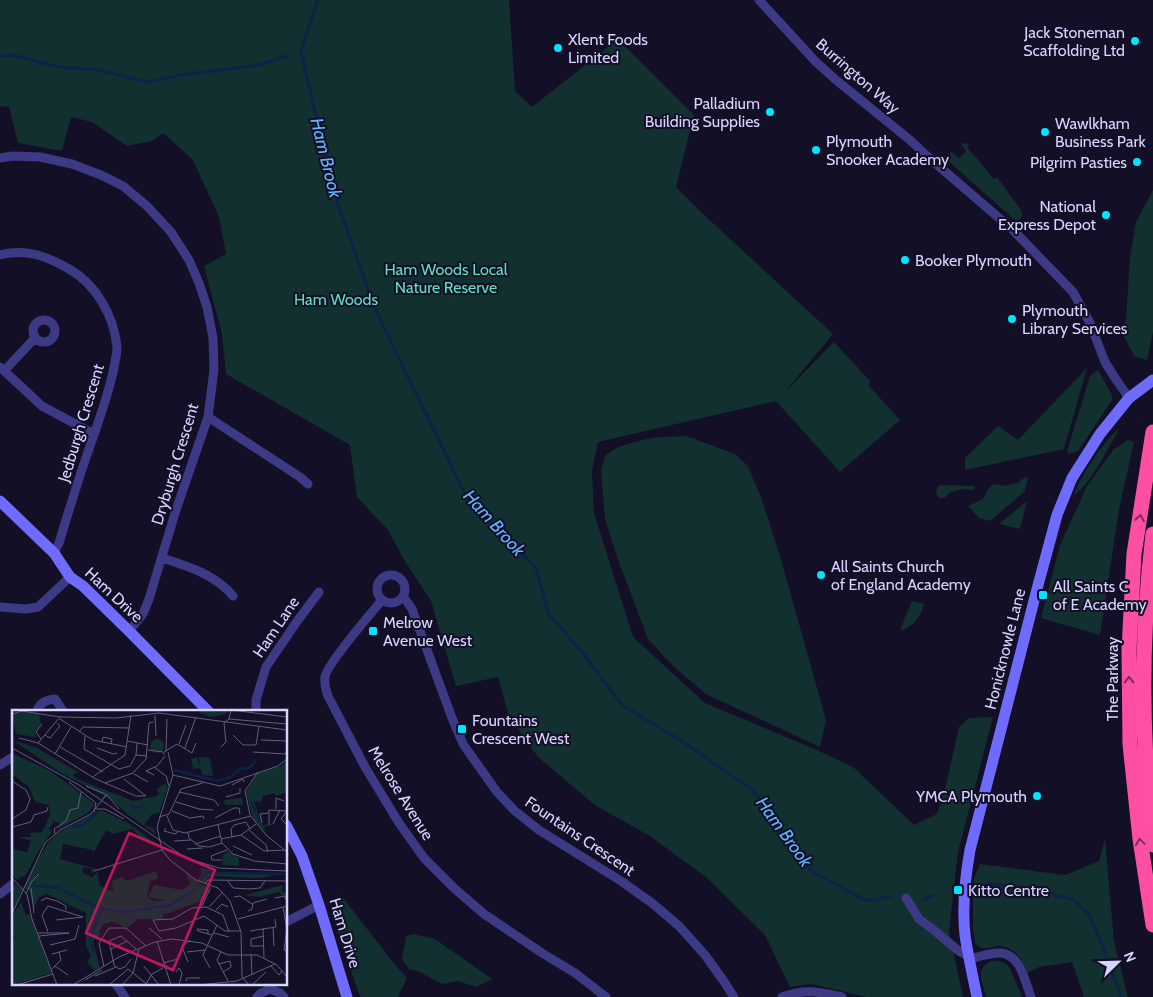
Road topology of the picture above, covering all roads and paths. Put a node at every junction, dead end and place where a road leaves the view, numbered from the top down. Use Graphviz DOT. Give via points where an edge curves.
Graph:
graph roads {
  1 [pos="759,0"];
  2 [pos="0,158"];
  3 [pos="0,255"];
  4 [pos="35,338"];
  5 [pos="2,369"];
  6 [pos="1153,380"];
  7 [pos="1130,398"];
  8 [pos="208,417"];
  9 [pos="1153,432"];
  10 [pos="94,434"];
  11 [pos="308,484"];
  12 [pos="0,501"];
  13 [pos="1153,534"];
  14 [pos="54,553"];
  15 [pos="162,558"];
  16 [pos="70,577"];
  17 [pos="319,592"];
  18 [pos="233,596"];
  19 [pos="402,596"];
  20 [pos="382,600"];
  21 [pos="0,607"];
  22 [pos="129,631"];
  23 [pos="37,710"];
  24 [pos="62,710"];
  25 [pos="207,710"];
  26 [pos="256,710"];
  27 [pos="12,757"];
  28 [pos="0,765"];
  29 [pos="288,829"];
  30 [pos="1153,845"];
  31 [pos="12,885"];
  32 [pos="0,894"];
  33 [pos="906,898"];
  34 [pos="319,905"];
  35 [pos="288,921"];
  36 [pos="1153,925"];
  37 [pos="969,958"];
  38 [pos="116,984"];
  39 [pos="125,997"];
  40 [pos="257,997"];
  41 [pos="284,997"];
  42 [pos="347,997"];
  43 [pos="606,997"];
  44 [pos="734,997"];
  45 [pos="782,997"];
  46 [pos="842,997"];
  47 [pos="977,997"];
  48 [pos="1031,997"];
  1 -- 7 [label="street, Burrington Way" via="816,62 1013,230 1073,292 1090,323 1105,362"];
  2 -- 8 [label="street, Dryburgh Crescent" via="40,157 101,175 142,201 171,232 189,260 207,307 213,338 214,370"];
  3 -- 10 [label="street, Jedburgh Crescent" via="24,252 42,256 72,270 93,288 108,314 117,348 113,378"];
  4 -- 5 [label="street"];
  5 -- 10 [label="street" via="42,406"];
  6 -- 7 [label="street, Honicknowle Lane"];
  7 -- 37 [label="street, Honicknowle Lane" via="1079,466 1057,515 970,850 964,899"];
  8 -- 11 [label="street"];
  8 -- 15 [label="street, Dryburgh Crescent"];
  36 -- 9 [label="highway, The Parkway, one-way" via="1130,744 1129,650 1134,554"];
  10 -- 14 [label="street, Jedburgh Crescent"];
  12 -- 14 [label="street, Ham Drive"];
  13 -- 30 [label="highway, The Parkway" via="1143,662 1145,746"];
  14 -- 16 [label="street, Ham Drive"];
  15 -- 18 [label="street" via="212,578"];
  15 -- 22 [label="street, Dryburgh Crescent" via="143,614"];
  16 -- 21 [label="street" via="38,607"];
  16 -- 22 [label="street, Ham Drive"];
  17 -- 26 [label="street, Ham Lane" via="266,667"];
  19 -- 20 [label="street" via="390,603"];
  19 -- 20 [label="street" via="405,591 400,578 385,576 376,587"];
  19 -- 44 [label="street, Fountains Crescent" via="412,609 463,744 497,792 539,830 621,881 679,926 724,980"];
  20 -- 43 [label="street, Melrose Avenue" via="325,675 328,696 365,767 424,858 455,889 484,914"];
  22 -- 25 [label="street, Ham Drive"];
  23 -- 24 [label="street" via="46,700 55,699"];
  27 -- 28 [label="street"];
  29 -- 34 [label="street, Ham Drive" via="302,856"];
  31 -- 32 [label="street"];
  33 -- 37 [label="street" via="919,920"];
  34 -- 35 [label="street"];
  34 -- 42 [label="street, Ham Drive"];
  37 -- 47 [label="street, Honicknowle Lane"];
  37 -- 48 [label="street" via="1002,953 1011,957 1020,968"];
  38 -- 39 [label="street"];
  40 -- 41 [label="street" via="270,989"];
  45 -- 46 [label="street" via="812,991"];
}
